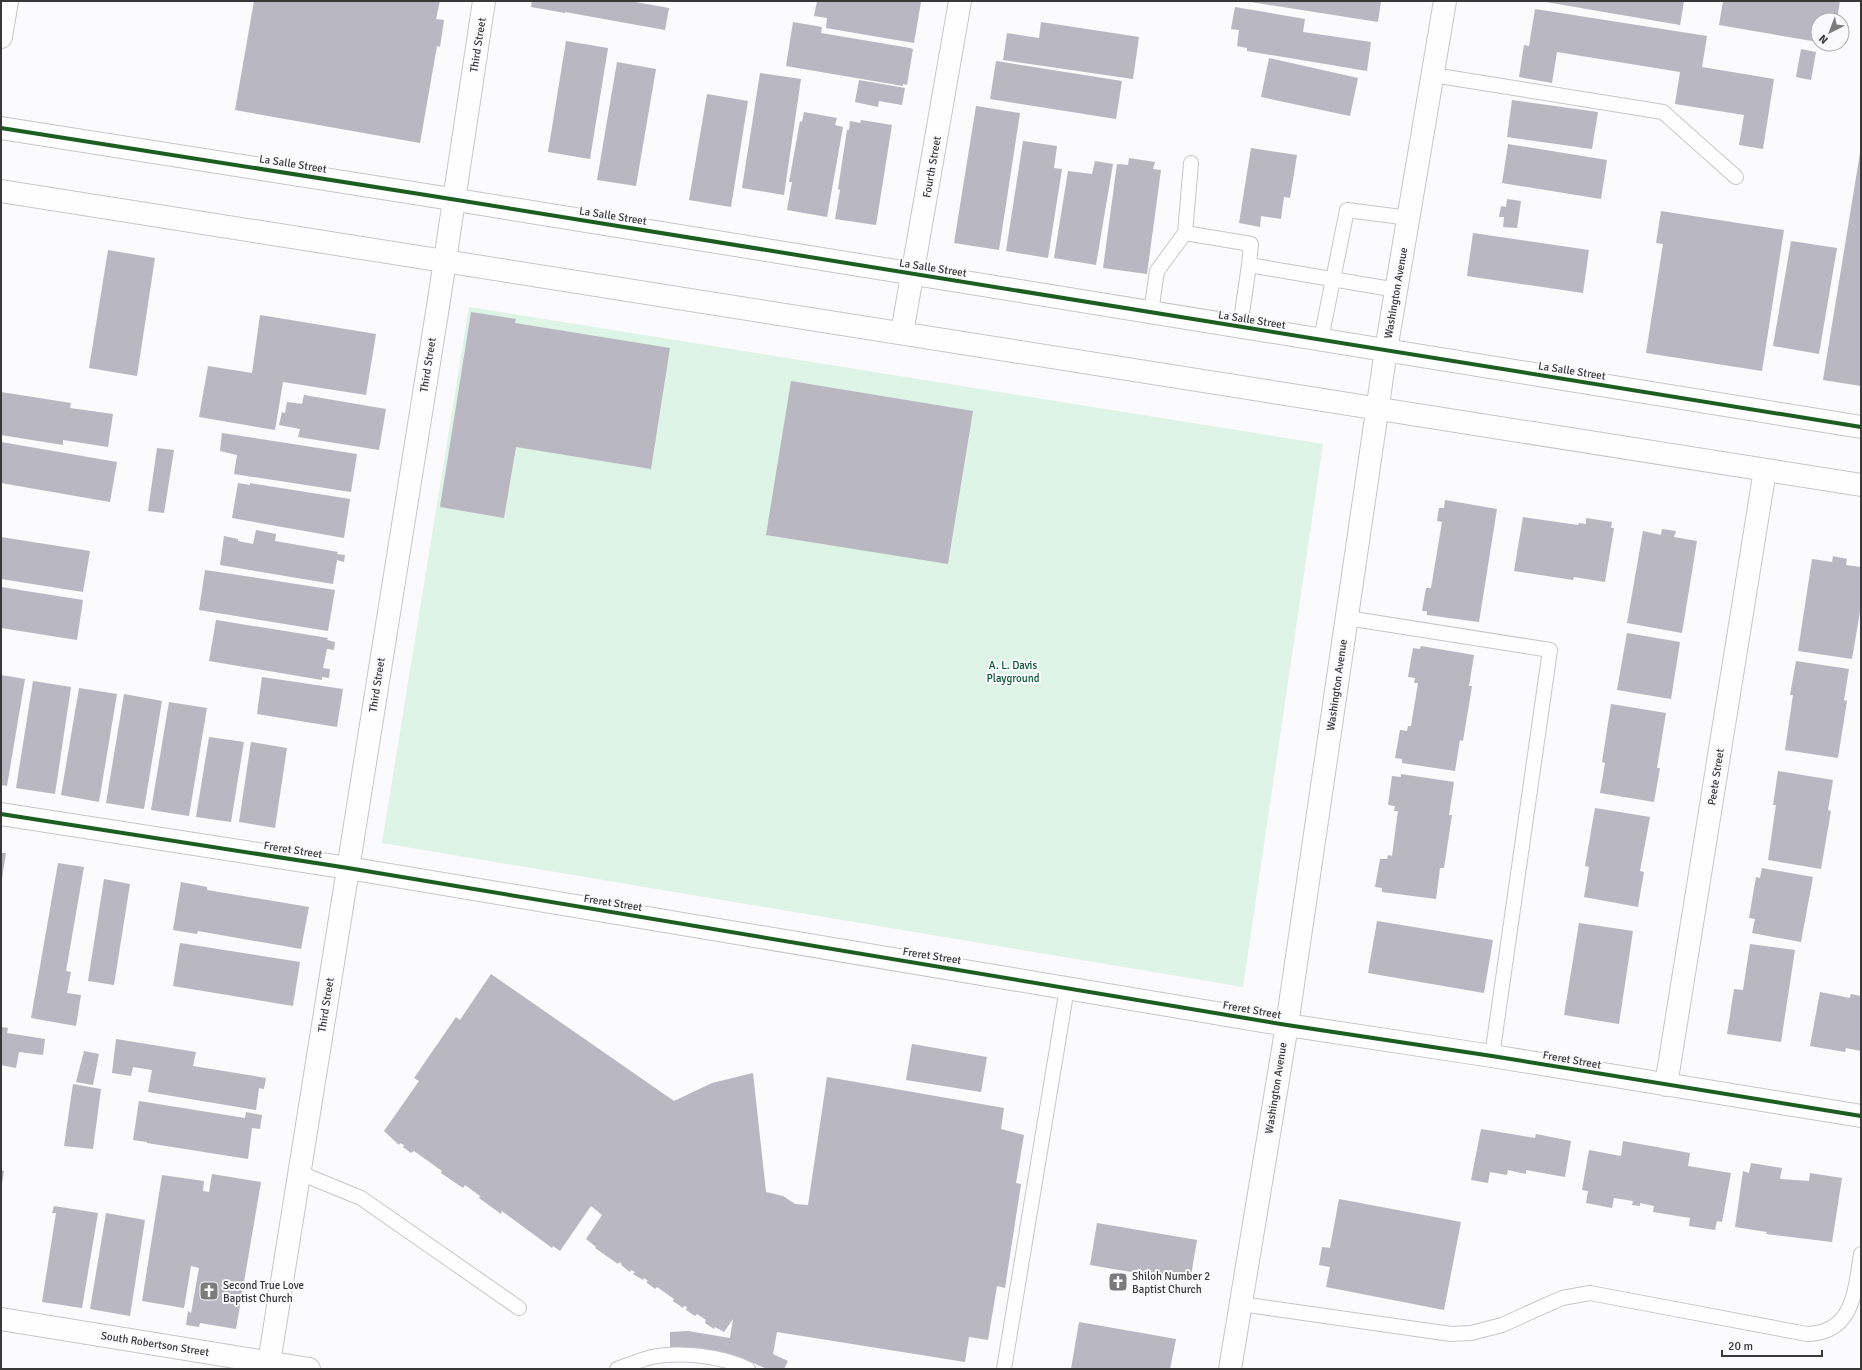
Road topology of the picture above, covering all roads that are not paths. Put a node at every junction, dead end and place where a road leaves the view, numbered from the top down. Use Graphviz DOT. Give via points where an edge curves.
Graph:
graph roads {
  1 [pos="7,1"];
  2 [pos="484,1"];
  3 [pos="960,1"];
  4 [pos="1445,1"];
  5 [pos="1,36"];
  6 [pos="1432,75"];
  7 [pos="1,128"];
  8 [pos="1191,163"];
  9 [pos="1736,178"];
  10 [pos="1,191"];
  11 [pos="454,199"];
  12 [pos="1409,218"];
  13 [pos="1185,232"];
  14 [pos="445,261"];
  15 [pos="1249,265"];
  16 [pos="913,274"];
  17 [pos="1334,278"];
  18 [pos="1397,290"];
  19 [pos="1151,312"];
  20 [pos="1240,327"];
  21 [pos="902,333"];
  22 [pos="1321,339"];
  23 [pos="1386,350"];
  24 [pos="1378,410"];
  25 [pos="1861,427"];
  26 [pos="1765,470"];
  27 [pos="1861,485"];
  28 [pos="1347,618"];
  29 [pos="1,814"];
  30 [pos="348,868"];
  31 [pos="1067,988"];
  32 [pos="1287,1025"];
  33 [pos="1492,1056"];
  34 [pos="1666,1085"];
  35 [pos="1861,1116"];
  36 [pos="300,1172"];
  37 [pos="1861,1254"];
  38 [pos="1241,1304"];
  39 [pos="519,1308"];
  40 [pos="1,1319"];
  41 [pos="269,1366"];
  42 [pos="309,1369"];
  43 [pos="617,1369"];
  44 [pos="748,1369"];
  45 [pos="1004,1369"];
  46 [pos="1230,1369"];
  1 -- 5 [label="street"];
  2 -- 11 [label="street, Third Street"];
  3 -- 16 [label="street, Fourth Street"];
  4 -- 6 [label="street, Washington Avenue"];
  6 -- 9 [label="lane" via="1663,112"];
  6 -- 12 [label="street, Washington Avenue"];
  7 -- 11 [label="street, La Salle Street"];
  8 -- 13 [label="lane"];
  10 -- 14 [label="street"];
  11 -- 14 [label="street, Third Street"];
  11 -- 16 [label="street, La Salle Street"];
  12 -- 17 [label="lane" via="1347,210"];
  12 -- 18 [label="street, Washington Avenue"];
  13 -- 15 [label="lane" via="1252,244"];
  13 -- 19 [label="lane" via="1157,271"];
  14 -- 21 [label="street"];
  14 -- 30 [label="street, Third Street"];
  15 -- 17 [label="lane"];
  15 -- 20 [label="lane"];
  16 -- 19 [label="street, La Salle Street"];
  16 -- 21 [label="street, Fourth Street"];
  17 -- 18 [label="lane"];
  17 -- 22 [label="lane"];
  18 -- 23 [label="street, Washington Avenue"];
  19 -- 20 [label="street, La Salle Street"];
  20 -- 22 [label="street, La Salle Street"];
  21 -- 24 [label="street"];
  22 -- 23 [label="street, La Salle Street"];
  23 -- 24 [label="street, Washington Avenue"];
  23 -- 25 [label="street, La Salle Street"];
  24 -- 26 [label="street"];
  24 -- 28 [label="street, Washington Avenue"];
  26 -- 27 [label="street"];
  26 -- 34 [label="street, Peete Street"];
  28 -- 32 [label="street, Washington Avenue"];
  28 -- 33 [label="lane" via="1550,650"];
  29 -- 30 [label="street, Freret Street"];
  30 -- 31 [label="street, Freret Street"];
  30 -- 36 [label="street, Third Street"];
  31 -- 32 [label="street, Freret Street"];
  31 -- 45 [label="lane"];
  32 -- 33 [label="street, Freret Street"];
  32 -- 38 [label="street, Washington Avenue"];
  33 -- 34 [label="street, Freret Street"];
  34 -- 35 [label="street, Freret Street"];
  36 -- 39 [label="lane" via="361,1198"];
  36 -- 41 [label="street, Third Street"];
  37 -- 38 [label="lane" via="1855,1294 1849,1310 1842,1321 1818,1334 1590,1293 1562,1298 1502,1326 1471,1333 1451,1334"];
  38 -- 46 [label="street, Washington Avenue"];
  40 -- 41 [label="street, South Robertson Street"];
  41 -- 42 [label="street, South Robertson Street"];
  43 -- 44 [label="lane" via="654,1357 692,1354"];
}
